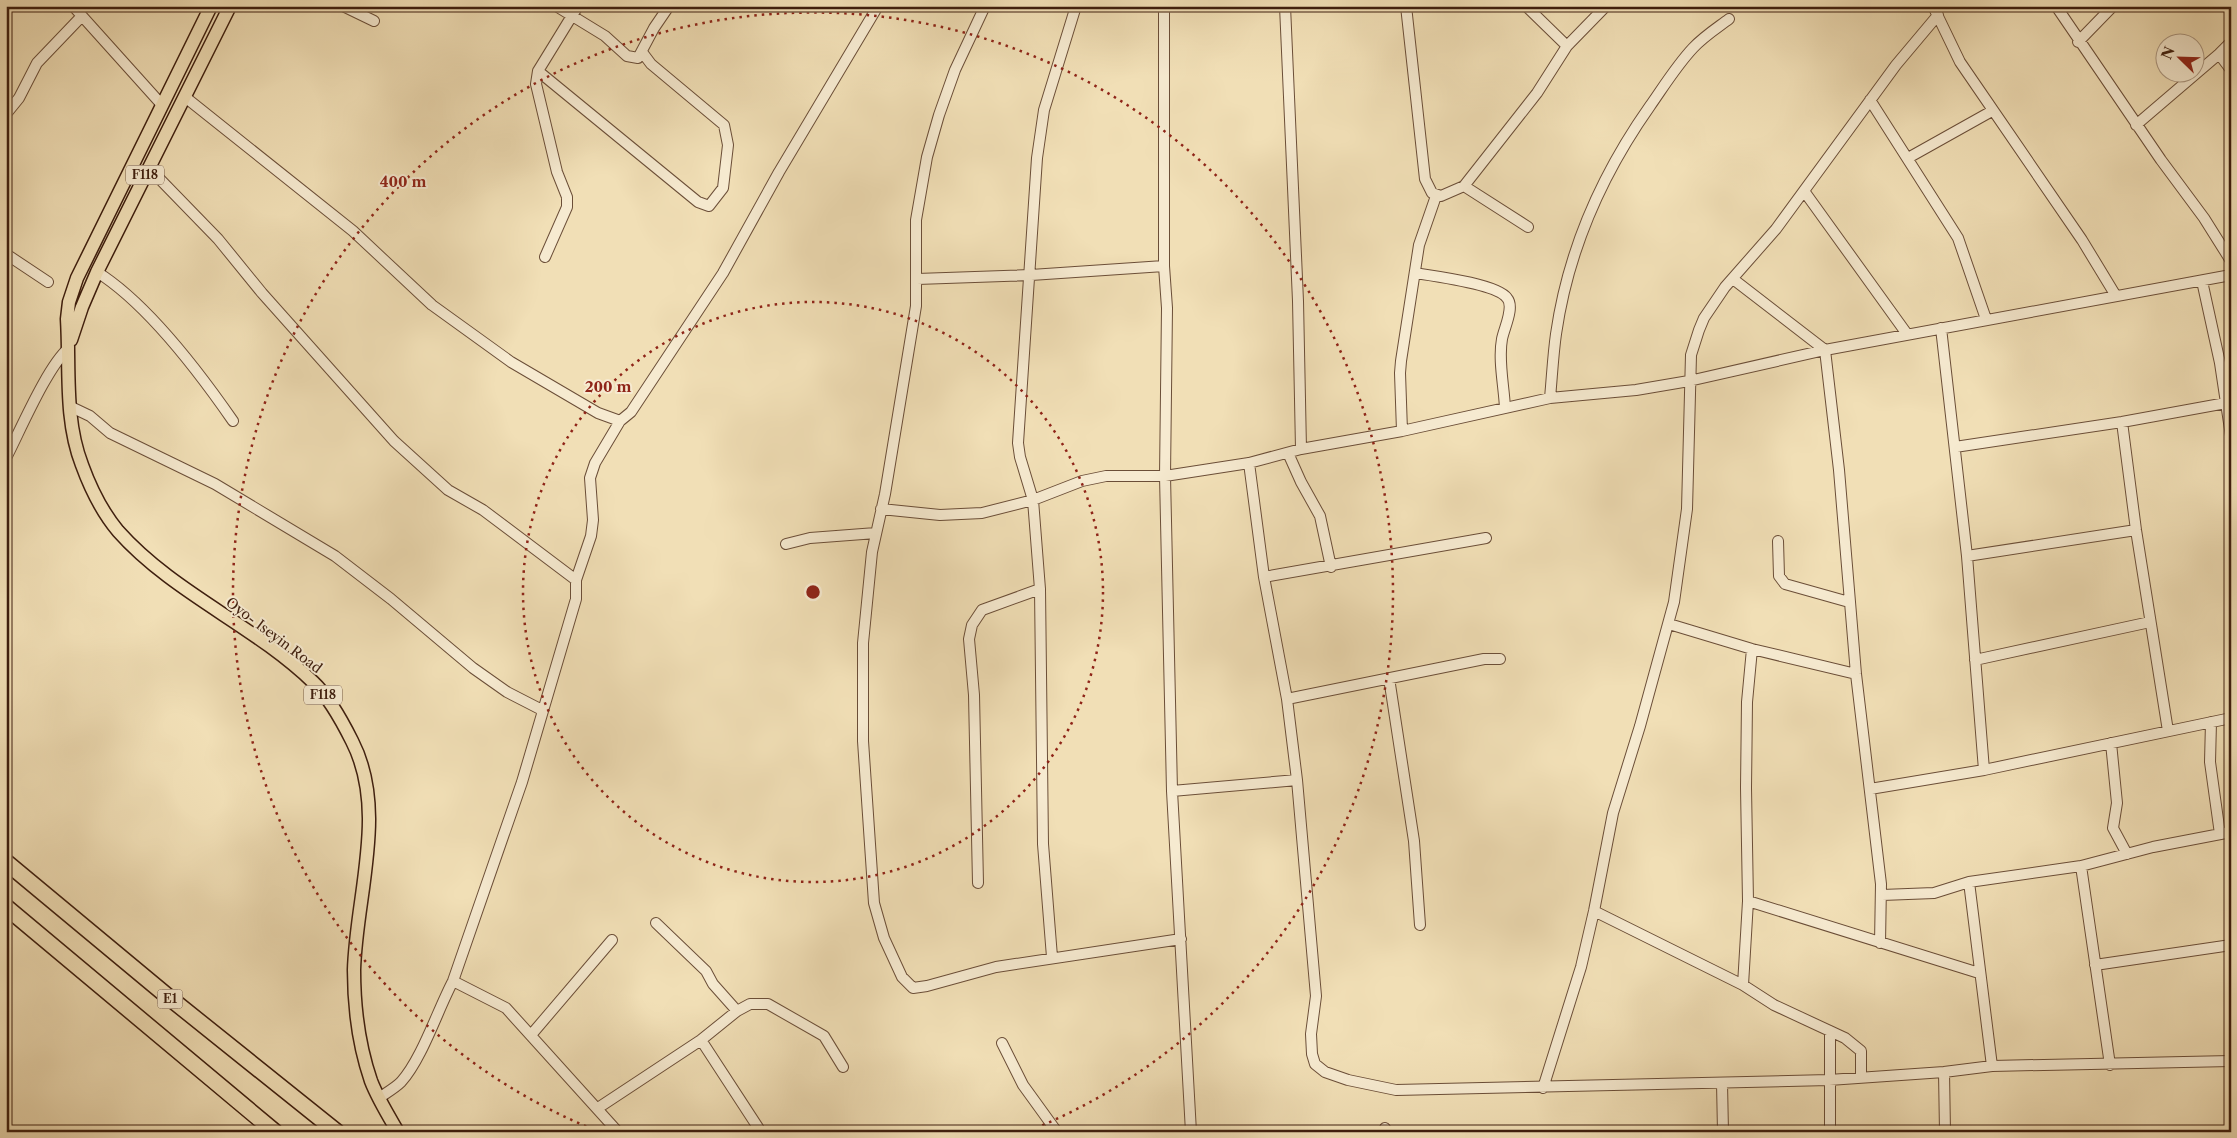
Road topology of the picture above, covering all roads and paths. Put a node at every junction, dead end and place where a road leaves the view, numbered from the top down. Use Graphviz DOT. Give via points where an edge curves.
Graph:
graph roads {
  1 [pos="73,6"];
  2 [pos="211,6"];
  3 [pos="230,6"];
  4 [pos="343,6"];
  5 [pos="556,6"];
  6 [pos="579,6"];
  7 [pos="669,6"];
  8 [pos="878,6"];
  9 [pos="985,6"];
  10 [pos="1076,6"];
  11 [pos="1164,6"];
  12 [pos="1285,6"];
  13 [pos="1406,6"];
  14 [pos="1526,6"];
  15 [pos="1606,6"];
  16 [pos="2056,6"];
  17 [pos="2113,6"];
  18 [pos="1935,11"];
  19 [pos="572,16"];
  20 [pos="81,17"];
  21 [pos="1729,19"];
  22 [pos="374,21"];
  23 [pos="2078,42"];
  24 [pos="2231,42"];
  25 [pos="1567,46"];
  26 [pos="642,52"];
  27 [pos="2219,54"];
  28 [pos="2231,70"];
  29 [pos="538,71"];
  30 [pos="185,97"];
  31 [pos="1870,100"];
  32 [pos="162,104"];
  33 [pos="1992,111"];
  34 [pos="6,114"];
  35 [pos="2136,125"];
  36 [pos="1908,158"];
  37 [pos="149,168"];
  38 [pos="1464,186"];
  39 [pos="1804,191"];
  40 [pos="1436,196"];
  41 [pos="1528,227"];
  42 [pos="6,254"];
  43 [pos="545,257"];
  44 [pos="2231,261"];
  45 [pos="1164,266"];
  46 [pos="97,272"];
  47 [pos="1415,272"];
  48 [pos="1031,274"];
  49 [pos="2231,275"];
  50 [pos="917,279"];
  51 [pos="1733,279"];
  52 [pos="2202,281"];
  53 [pos="48,282"];
  54 [pos="2116,296"];
  55 [pos="1986,318"];
  56 [pos="1941,328"];
  57 [pos="1907,334"];
  58 [pos="69,348"];
  59 [pos="1824,350"];
  60 [pos="1689,381"];
  61 [pos="1550,398"];
  62 [pos="2226,403"];
  63 [pos="69,406"];
  64 [pos="1505,408"];
  65 [pos="233,421"];
  66 [pos="620,421"];
  67 [pos="2122,422"];
  68 [pos="1402,431"];
  69 [pos="2231,436"];
  70 [pos="1955,447"];
  71 [pos="1301,449"];
  72 [pos="1288,453"];
  73 [pos="6,458"];
  74 [pos="1249,462"];
  75 [pos="1165,476"];
  76 [pos="1033,500"];
  77 [pos="881,509"];
  78 [pos="2136,530"];
  79 [pos="876,534"];
  80 [pos="1486,538"];
  81 [pos="1778,541"];
  82 [pos="786,544"];
  83 [pos="1967,556"];
  84 [pos="1331,566"];
  85 [pos="1264,577"];
  86 [pos="576,580"];
  87 [pos="1040,589"];
  88 [pos="1849,602"];
  89 [pos="2150,622"];
  90 [pos="1670,624"];
  91 [pos="1752,650"];
  92 [pos="1500,659"];
  93 [pos="1976,660"];
  94 [pos="1856,674"];
  95 [pos="1389,678"];
  96 [pos="1287,699"];
  97 [pos="542,710"];
  98 [pos="2231,718"];
  99 [pos="2210,722"];
  100 [pos="2168,730"];
  101 [pos="2110,743"];
  102 [pos="1984,770"];
  103 [pos="1298,780"];
  104 [pos="1870,789"];
  105 [pos="1172,791"];
  106 [pos="2231,832"];
  107 [pos="2220,834"];
  108 [pos="2127,854"];
  109 [pos="6,862"];
  110 [pos="2081,866"];
  111 [pos="1969,882"];
  112 [pos="978,883"];
  113 [pos="1882,895"];
  114 [pos="1748,901"];
  115 [pos="6,907"];
  116 [pos="1594,911"];
  117 [pos="656,923"];
  118 [pos="1420,925"];
  119 [pos="1182,939"];
  120 [pos="612,940"];
  121 [pos="1880,943"];
  122 [pos="2231,946"];
  123 [pos="1052,957"];
  124 [pos="2095,965"];
  125 [pos="1979,973"];
  126 [pos="453,980"];
  127 [pos="1743,985"];
  128 [pos="737,1011"];
  129 [pos="1830,1031"];
  130 [pos="531,1035"];
  131 [pos="700,1040"];
  132 [pos="1002,1042"];
  133 [pos="2231,1061"];
  134 [pos="2110,1065"];
  135 [pos="1992,1066"];
  136 [pos="843,1067"];
  137 [pos="1944,1072"];
  138 [pos="1861,1077"];
  139 [pos="1829,1080"];
  140 [pos="1722,1082"];
  141 [pos="1543,1088"];
  142 [pos="379,1098"];
  143 [pos="598,1108"];
  144 [pos="275,1132"];
  145 [pos="337,1132"];
  146 [pos="398,1132"];
  147 [pos="618,1132"];
  148 [pos="761,1132"];
  149 [pos="1057,1132"];
  150 [pos="1191,1132"];
  151 [pos="1723,1132"];
  152 [pos="1830,1132"];
  153 [pos="1945,1132"];
  1 -- 20 [label="street"];
  2 -- 32 [label="main road, F118"];
  3 -- 30 [label="main road, F118"];
  4 -- 22 [label="street"];
  5 -- 19 [label="street"];
  6 -- 19 [label="street"];
  7 -- 26 [label="street"];
  8 -- 66 [label="street" via="723,273 631,412"];
  9 -- 50 [label="street" via="956,70 927,157 916,220"];
  10 -- 48 [label="street" via="1044,110 1036,167"];
  11 -- 45 [label="street"];
  12 -- 71 [label="street"];
  13 -- 40 [label="street" via="1425,179 1429,190"];
  14 -- 25 [label="street"];
  15 -- 25 [label="street"];
  16 -- 23 [label="street"];
  17 -- 23 [label="street"];
  18 -- 31 [label="street"];
  18 -- 33 [label="street" via="1960,62"];
  19 -- 26 [label="street" via="605,36 627,56 638,58"];
  19 -- 29 [label="street"];
  20 -- 32 [label="street"];
  20 -- 34 [label="street" via="37,63 19,98"];
  21 -- 61 [label="street" via="1682,61 1616,157 1592,205 1561,307"];
  23 -- 35 [label="street"];
  24 -- 27 [label="street"];
  25 -- 38 [label="street" via="1537,93"];
  26 -- 29 [label="street" via="651,64 724,125 728,145 724,188 709,206 698,202"];
  27 -- 28 [label="street"];
  27 -- 35 [label="street"];
  29 -- 43 [label="street" via="536,84 557,172 567,197 567,207"];
  30 -- 37 [label="main road, F118"];
  30 -- 66 [label="street" via="353,231 432,305 511,362 598,413"];
  31 -- 36 [label="street"];
  31 -- 39 [label="street"];
  32 -- 58 [label="main road, F118" via="77,278 68,311"];
  33 -- 36 [label="street"];
  33 -- 54 [label="street" via="2082,240"];
  35 -- 44 [label="street"];
  36 -- 55 [label="street" via="1958,238"];
  37 -- 46 [label="main road, F118"];
  37 -- 86 [label="street" via="218,239 394,441 448,490 483,510"];
  38 -- 40 [label="street"];
  38 -- 41 [label="street"];
  39 -- 51 [label="street"];
  39 -- 57 [label="street"];
  40 -- 47 [label="street" via="1419,245"];
  42 -- 53 [label="street"];
  45 -- 48 [label="street"];
  45 -- 75 [label="street" via="1167,308"];
  46 -- 58 [label="main road, F118"];
  46 -- 65 [label="street" via="127,295 167,337 203,378"];
  47 -- 64 [label="street" via="1488,286 1509,299 1510,308 1502,340"];
  47 -- 68 [label="street" via="1400,374"];
  48 -- 50 [label="street"];
  48 -- 76 [label="street" via="1018,443"];
  49 -- 52 [label="street"];
  50 -- 77 [label="street" via="916,306"];
  51 -- 59 [label="street"];
  51 -- 60 [label="street" via="1704,318 1691,355"];
  52 -- 54 [label="street"];
  52 -- 62 [label="street"];
  54 -- 55 [label="street"];
  55 -- 56 [label="street"];
  56 -- 57 [label="street"];
  56 -- 70 [label="street"];
  57 -- 59 [label="street"];
  58 -- 63 [label="main road, Oyo- Iseyin Road / F118"];
  58 -- 73 [label="street" via="61,354"];
  59 -- 60 [label="street"];
  59 -- 88 [label="street" via="1840,470"];
  60 -- 61 [label="street"];
  60 -- 90 [label="street" via="1686,509"];
  61 -- 64 [label="street"];
  62 -- 67 [label="street"];
  62 -- 69 [label="street"];
  63 -- 97 [label="street" via="118,437 215,484 335,556 473,668 507,692"];
  63 -- 142 [label="main road, Oyo- Iseyin Road / F118" via="81,464 118,530 161,571 314,682 353,742 366,780 369,822 356,941 355,1002 362,1051"];
  64 -- 68 [label="street"];
  66 -- 86 [label="street" via="595,463 590,478 592,536"];
  67 -- 70 [label="street"];
  67 -- 78 [label="street"];
  68 -- 71 [label="street"];
  70 -- 83 [label="street"];
  71 -- 72 [label="street"];
  72 -- 74 [label="street"];
  72 -- 84 [label="street" via="1320,516"];
  74 -- 75 [label="street"];
  74 -- 85 [label="street"];
  75 -- 76 [label="street" via="1106,476 1082,481"];
  75 -- 105 [label="street"];
  76 -- 77 [label="street" via="982,513 940,514"];
  76 -- 87 [label="street"];
  77 -- 79 [label="street"];
  78 -- 83 [label="street"];
  78 -- 89 [label="street"];
  79 -- 82 [label="street" via="810,538"];
  79 -- 123 [label="street" via="863,643 863,741 874,903 884,938 902,977 913,988"];
  80 -- 84 [label="street"];
  81 -- 88 [label="street" via="1779,576 1785,584"];
  83 -- 93 [label="street"];
  84 -- 85 [label="street"];
  85 -- 96 [label="street"];
  86 -- 97 [label="street" via="576,599"];
  87 -- 112 [label="street" via="982,610 968,639 974,695"];
  87 -- 123 [label="street" via="1043,844"];
  88 -- 94 [label="street"];
  89 -- 93 [label="street"];
  89 -- 100 [label="street"];
  90 -- 91 [label="street"];
  90 -- 116 [label="street" via="1613,813"];
  91 -- 94 [label="street"];
  91 -- 114 [label="street" via="1747,740"];
  92 -- 95 [label="street" via="1484,659"];
  93 -- 102 [label="street"];
  94 -- 104 [label="street"];
  95 -- 96 [label="street"];
  95 -- 118 [label="street" via="1414,841"];
  96 -- 103 [label="street"];
  97 -- 126 [label="street" via="522,782"];
  98 -- 99 [label="street"];
  99 -- 100 [label="street"];
  99 -- 107 [label="street" via="2210,762"];
  100 -- 101 [label="street"];
  101 -- 102 [label="street"];
  101 -- 108 [label="street" via="2117,803 2113,828"];
  102 -- 104 [label="street"];
  103 -- 105 [label="street"];
  103 -- 141 [label="street" via="1316,996 1311,1034 1315,1064 1348,1080 1396,1090"];
  104 -- 113 [label="street"];
  105 -- 119 [label="street"];
  106 -- 107 [label="street"];
  107 -- 108 [label="street"];
  108 -- 110 [label="street"];
  109 -- 145 [label="highway, E1"];
  110 -- 111 [label="street"];
  110 -- 124 [label="street"];
  111 -- 113 [label="street" via="1934,893"];
  111 -- 125 [label="street"];
  113 -- 121 [label="street"];
  114 -- 121 [label="street"];
  114 -- 127 [label="street"];
  115 -- 144 [label="highway, E1"];
  116 -- 127 [label="street"];
  116 -- 141 [label="street"];
  117 -- 128 [label="street" via="706,971 712,984"];
  119 -- 123 [label="street"];
  119 -- 150 [label="street"];
  120 -- 130 [label="street"];
  121 -- 125 [label="street"];
  122 -- 124 [label="street"];
  124 -- 134 [label="street"];
  125 -- 135 [label="street"];
  126 -- 130 [label="street" via="506,1008"];
  126 -- 142 [label="street" via="421,1051 401,1082"];
  127 -- 129 [label="street" via="1774,1005"];
  128 -- 131 [label="street"];
  128 -- 136 [label="street" via="750,1004 768,1004 824,1036"];
  129 -- 138 [label="street" via="1861,1051"];
  129 -- 139 [label="street"];
  130 -- 143 [label="street"];
  131 -- 143 [label="street"];
  131 -- 148 [label="street"];
  132 -- 149 [label="street" via="1023,1085"];
  133 -- 134 [label="street"];
  134 -- 135 [label="street"];
  135 -- 137 [label="street"];
  137 -- 138 [label="street"];
  137 -- 153 [label="street"];
  138 -- 139 [label="street"];
  139 -- 140 [label="street"];
  139 -- 152 [label="street"];
  140 -- 141 [label="street"];
  140 -- 151 [label="street"];
  142 -- 146 [label="main road, Oyo- Iseyin Road / F118"];
  143 -- 147 [label="street"];
}
